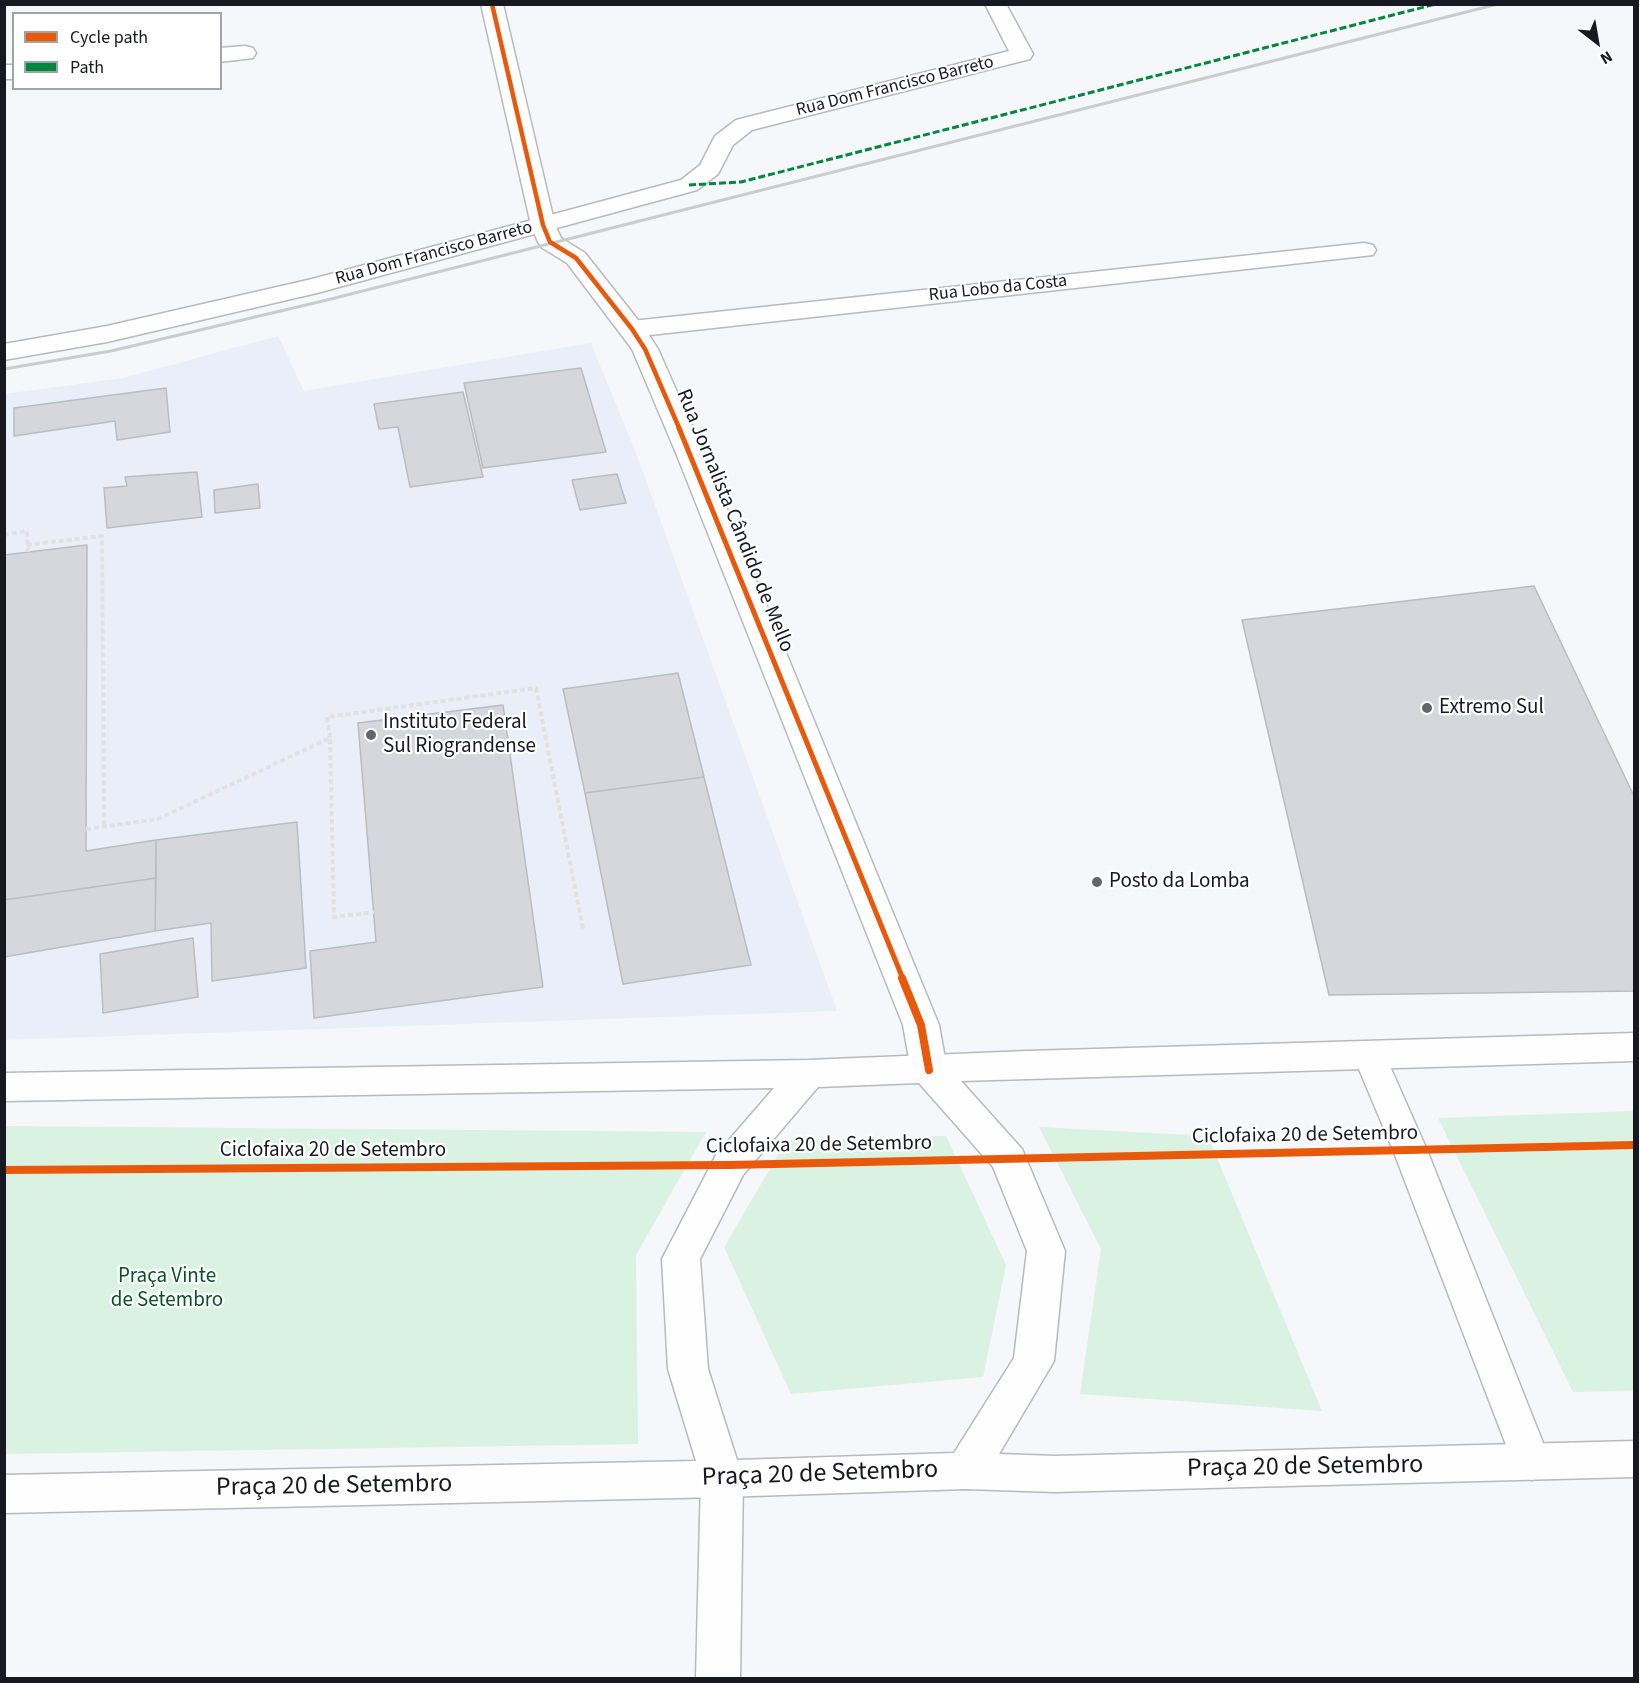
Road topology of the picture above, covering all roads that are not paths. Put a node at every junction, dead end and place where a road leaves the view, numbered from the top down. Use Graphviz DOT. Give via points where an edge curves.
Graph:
graph roads {
  1 [pos="492,4"];
  2 [pos="995,4"];
  3 [pos="244,53"];
  4 [pos="222,55"];
  5 [pos="543,225"];
  6 [pos="1364,250"];
  7 [pos="632,329"];
  8 [pos="4,352"];
  9 [pos="1635,1047"];
  10 [pos="1369,1055"];
  11 [pos="929,1070"];
  12 [pos="808,1074"];
  13 [pos="4,1087"];
  14 [pos="1635,1459"];
  15 [pos="1532,1463"];
  16 [pos="966,1470"];
  17 [pos="722,1479"];
  18 [pos="4,1494"];
  19 [pos="718,1678"];
  1 -- 5 [label="street, Rua Jornalista Cândido de Mello"];
  2 -- 5 [label="street, Rua Dom Francisco Barreto" via="1022,54 744,125 723,141 710,169 689,186"];
  3 -- 4 [label="street"];
  5 -- 7 [label="street, Rua Jornalista Cândido de Mello" via="550,242 576,258"];
  5 -- 8 [label="street, Rua Dom Francisco Barreto" via="107,334"];
  6 -- 7 [label="street, Rua Lobo da Costa"];
  7 -- 11 [label="street, Rua Jornalista Cândido de Mello" via="645,349 690,453 917,1014"];
  9 -- 10 [label="street"];
  10 -- 11 [label="street"];
  10 -- 15 [label="lane"];
  11 -- 12 [label="street"];
  11 -- 16 [label="street" via="1009,1159 1046,1251 1034,1361"];
  12 -- 13 [label="street"];
  12 -- 17 [label="street" via="729,1165 681,1259 688,1368"];
  14 -- 15 [label="street, Praça 20 de Setembro"];
  15 -- 16 [label="street, Praça 20 de Setembro" via="1055,1474"];
  16 -- 17 [label="street, Praça 20 de Setembro"];
  17 -- 18 [label="street, Praça 20 de Setembro"];
  17 -- 19 [label="street"];
}
